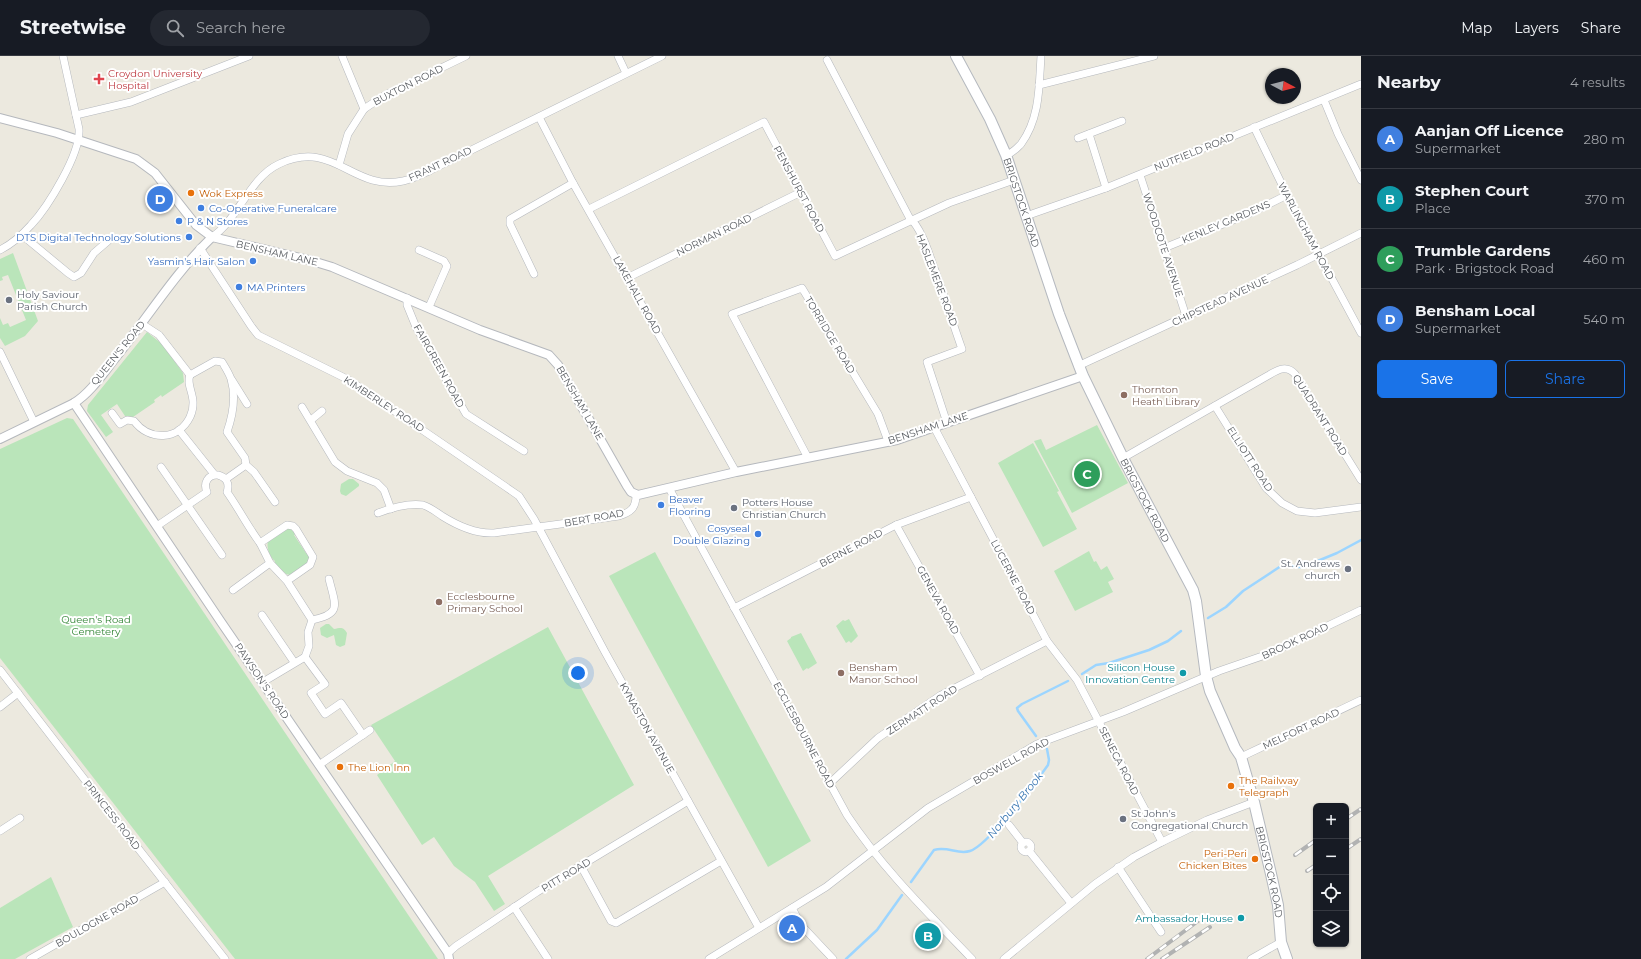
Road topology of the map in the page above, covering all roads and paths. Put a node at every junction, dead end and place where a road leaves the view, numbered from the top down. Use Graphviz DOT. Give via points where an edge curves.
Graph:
graph roads {
  1 [pos="63,56"];
  2 [pos="249,56"];
  3 [pos="342,56"];
  4 [pos="466,56"];
  5 [pos="618,56"];
  6 [pos="662,56"];
  7 [pos="956,56"];
  8 [pos="1041,56"];
  9 [pos="1154,56"];
  10 [pos="827,60"];
  11 [pos="626,73"];
  12 [pos="1361,84"];
  13 [pos="1039,85"];
  14 [pos="1324,100"];
  15 [pos="364,109"];
  16 [pos="76,115"];
  17 [pos="539,117"];
  18 [pos="0,118"];
  19 [pos="1122,121"];
  20 [pos="1254,127"];
  21 [pos="1089,134"];
  22 [pos="1078,138"];
  23 [pos="79,140"];
  24 [pos="1006,155"];
  25 [pos="339,164"];
  26 [pos="1140,175"];
  27 [pos="1014,180"];
  28 [pos="1361,180"];
  29 [pos="573,182"];
  30 [pos="1106,188"];
  31 [pos="801,192"];
  32 [pos="1287,195"];
  33 [pos="589,209"];
  34 [pos="1026,216"];
  35 [pos="913,221"];
  36 [pos="1361,233"];
  37 [pos="22,235"];
  38 [pos="212,237"];
  39 [pos="108,241"];
  40 [pos="200,248"];
  41 [pos="1164,248"];
  42 [pos="0,250"];
  43 [pos="419,250"];
  44 [pos="1318,255"];
  45 [pos="534,274"];
  46 [pos="627,278"];
  47 [pos="407,298"];
  48 [pos="429,307"];
  49 [pos="1186,316"];
  50 [pos="142,324"];
  51 [pos="1361,333"];
  52 [pos="0,352"];
  53 [pos="1078,366"];
  54 [pos="190,375"];
  55 [pos="1082,376"];
  56 [pos="231,378"];
  57 [pos="74,403"];
  58 [pos="247,404"];
  59 [pos="1215,406"];
  60 [pos="302,407"];
  61 [pos="322,411"];
  62 [pos="112,413"];
  63 [pos="311,420"];
  64 [pos="34,422"];
  65 [pos="947,423"];
  66 [pos="934,428"];
  67 [pos="180,430"];
  68 [pos="0,439"];
  69 [pos="888,441"];
  70 [pos="524,451"];
  71 [pos="807,456"];
  72 [pos="1123,458"];
  73 [pos="246,465"];
  74 [pos="161,467"];
  75 [pos="736,472"];
  76 [pos="214,474"];
  77 [pos="226,480"];
  78 [pos="1361,480"];
  79 [pos="669,488"];
  80 [pos="636,495"];
  81 [pos="971,497"];
  82 [pos="275,502"];
  83 [pos="189,506"];
  84 [pos="1361,507"];
  85 [pos="392,509"];
  86 [pos="378,513"];
  87 [pos="896,525"];
  88 [pos="157,526"];
  89 [pos="538,527"];
  90 [pos="260,543"];
  91 [pos="222,555"];
  92 [pos="270,563"];
  93 [pos="329,579"];
  94 [pos="287,581"];
  95 [pos="233,590"];
  96 [pos="734,608"];
  97 [pos="1361,610"];
  98 [pos="262,615"];
  99 [pos="312,620"];
  100 [pos="1047,641"];
  101 [pos="305,657"];
  102 [pos="294,662"];
  103 [pos="0,670"];
  104 [pos="980,676"];
  105 [pos="1206,676"];
  106 [pos="263,682"];
  107 [pos="18,693"];
  108 [pos="1361,700"];
  109 [pos="0,707"];
  110 [pos="1098,722"];
  111 [pos="370,730"];
  112 [pos="363,735"];
  113 [pos="1241,757"];
  114 [pos="319,766"];
  115 [pos="829,784"];
  116 [pos="688,802"];
  117 [pos="1254,802"];
  118 [pos="20,818"];
  119 [pos="1009,825"];
  120 [pos="0,831"];
  121 [pos="1162,842"];
  122 [pos="874,852"];
  123 [pos="721,861"];
  124 [pos="581,866"];
  125 [pos="1118,867"];
  126 [pos="164,882"];
  127 [pos="1071,903"];
  128 [pos="514,907"];
  129 [pos="792,908"];
  130 [pos="759,928"];
  131 [pos="1161,932"];
  132 [pos="1281,942"];
  133 [pos="449,956"];
  134 [pos="30,959"];
  135 [pos="225,959"];
  136 [pos="548,959"];
  137 [pos="710,959"];
  138 [pos="833,959"];
  139 [pos="972,959"];
  140 [pos="1004,959"];
  141 [pos="1251,959"];
  142 [pos="1287,959"];
  1 -- 16 [label="street"];
  2 -- 16 [label="street" via="132,102"];
  3 -- 15 [label="street"];
  4 -- 15 [label="street, BUXTON ROAD" via="385,95"];
  5 -- 11 [label="street"];
  6 -- 11 [label="street, FRANT ROAD"];
  7 -- 24 [label="main road, BRIGSTOCK ROAD"];
  8 -- 13 [label="street"];
  9 -- 13 [label="street"];
  10 -- 35 [label="street, HASLEMERE ROAD"];
  11 -- 17 [label="street, FRANT ROAD"];
  12 -- 14 [label="street, NUTFIELD ROAD"];
  13 -- 24 [label="street" via="1034,118 1029,131 1012,154"];
  14 -- 20 [label="street, NUTFIELD ROAD"];
  14 -- 28 [label="street"];
  15 -- 25 [label="street, BUXTON ROAD" via="348,134"];
  16 -- 23 [label="street"];
  17 -- 25 [label="street, FRANT ROAD" via="404,181 371,180"];
  17 -- 29 [label="street, LAKEHALL ROAD"];
  18 -- 23 [label="street, BENSHAM LANE"];
  19 -- 21 [label="street"];
  20 -- 26 [label="street, NUTFIELD ROAD"];
  20 -- 32 [label="street, WARLINGHAM ROAD"];
  21 -- 22 [label="street"];
  21 -- 30 [label="street"];
  23 -- 37 [label="street" via="57,188"];
  23 -- 38 [label="street, BENSHAM LANE" via="140,161 160,178 196,225"];
  24 -- 27 [label="main road, BRIGSTOCK ROAD"];
  25 -- 38 [label="street, FRANT ROAD" via="309,156 278,165 262,176 221,231"];
  26 -- 30 [label="street, NUTFIELD ROAD"];
  26 -- 41 [label="street, WOODCOTE AVENUE"];
  27 -- 34 [label="main road, BRIGSTOCK ROAD"];
  27 -- 35 [label="street, PENSHURST ROAD" via="949,203"];
  29 -- 33 [label="street, LAKEHALL ROAD"];
  29 -- 45 [label="street" via="510,219"];
  30 -- 34 [label="street, NUTFIELD ROAD"];
  31 -- 33 [label="street, PENSHURST ROAD" via="764,122"];
  31 -- 35 [label="street, PENSHURST ROAD" via="835,256"];
  31 -- 46 [label="street, NORMAN ROAD"];
  32 -- 41 [label="street, KENLEY GARDENS" via="1254,212"];
  32 -- 44 [label="street, WARLINGHAM ROAD"];
  33 -- 46 [label="street, LAKEHALL ROAD"];
  34 -- 53 [label="main road, BRIGSTOCK ROAD"];
  35 -- 65 [label="street, HASLEMERE ROAD" via="928,252 962,349 927,362"];
  36 -- 44 [label="street, CHIPSTEAD AVENUE"];
  37 -- 39 [label="street" via="74,277 81,273 94,252"];
  37 -- 42 [label="street"];
  38 -- 40 [label="street, QUEEN'S ROAD"];
  38 -- 47 [label="street, BENSHAM LANE" via="309,260"];
  40 -- 50 [label="street, QUEEN'S ROAD"];
  40 -- 89 [label="street, KIMBERLEY ROAD" via="258,335 349,380 506,487 521,499"];
  41 -- 49 [label="street, WOODCOTE AVENUE"];
  43 -- 48 [label="street" via="444,261 447,266"];
  44 -- 49 [label="street, CHIPSTEAD AVENUE"];
  44 -- 51 [label="street, WARLINGHAM ROAD"];
  46 -- 75 [label="street, LAKEHALL ROAD"];
  47 -- 48 [label="street, BENSHAM LANE"];
  47 -- 70 [label="street, FAIRGREEN ROAD" via="406,305 416,327 466,414"];
  48 -- 80 [label="street, BENSHAM LANE" via="552,358 627,486"];
  49 -- 53 [label="street, CHIPSTEAD AVENUE"];
  50 -- 54 [label="street" via="159,335"];
  50 -- 57 [label="street, QUEEN'S ROAD" via="100,378"];
  52 -- 64 [label="street"];
  53 -- 55 [label="main road, BRIGSTOCK ROAD"];
  54 -- 56 [label="street" via="218,360 222,362"];
  54 -- 67 [label="street" via="188,382 193,396 193,406 190,417"];
  55 -- 65 [label="street, BENSHAM LANE"];
  55 -- 72 [label="main road, BRIGSTOCK ROAD"];
  56 -- 58 [label="street"];
  56 -- 73 [label="street" via="234,399 227,432 245,458"];
  57 -- 64 [label="street, QUEEN'S ROAD"];
  57 -- 88 [label="street, PAWSON'S ROAD"];
  59 -- 72 [label="street, QUADRANT ROAD"];
  59 -- 78 [label="street, QUADRANT ROAD" via="1280,369 1289,369 1295,374"];
  59 -- 84 [label="street, ELLIOTT ROAD" via="1266,488 1282,503 1297,511 1316,514"];
  60 -- 63 [label="street"];
  61 -- 63 [label="street"];
  62 -- 67 [label="street" via="120,424 127,420 134,421 140,429 150,434 165,435"];
  63 -- 85 [label="street" via="335,462 347,471 377,482 384,490"];
  64 -- 68 [label="street, QUEEN'S ROAD"];
  65 -- 66 [label="street, BENSHAM LANE"];
  66 -- 69 [label="street, BENSHAM LANE"];
  66 -- 81 [label="street, LUCERNE ROAD"];
  67 -- 76 [label="street"];
  69 -- 71 [label="street, BENSHAM LANE"];
  69 -- 71 [label="street, TORRIDGE ROAD" via="878,414 802,288 732,314"];
  71 -- 75 [label="street, BENSHAM LANE"];
  72 -- 105 [label="main road, BRIGSTOCK ROAD" via="1193,590"];
  73 -- 77 [label="street"];
  73 -- 82 [label="street"];
  74 -- 83 [label="street"];
  75 -- 79 [label="street, BENSHAM LANE"];
  76 -- 77 [label="street"];
  76 -- 83 [label="street" via="208,479 207,492"];
  77 -- 90 [label="street" via="227,492"];
  79 -- 80 [label="street, BENSHAM LANE"];
  79 -- 96 [label="street, ECCLESBOURNE ROAD"];
  80 -- 89 [label="street, BERT ROAD" via="635,506 626,513 608,518"];
  81 -- 87 [label="street, BERNE ROAD"];
  81 -- 100 [label="street, LUCERNE ROAD"];
  83 -- 88 [label="street"];
  83 -- 91 [label="street"];
  85 -- 86 [label="street, BERT ROAD"];
  85 -- 89 [label="street, BERT ROAD" via="411,505 425,506 458,525 484,533"];
  87 -- 96 [label="street, BERNE ROAD"];
  87 -- 104 [label="street, GENEVA ROAD"];
  88 -- 106 [label="street, PAWSON'S ROAD"];
  89 -- 116 [label="street, KYNASTON AVENUE"];
  90 -- 92 [label="street"];
  90 -- 94 [label="street" via="284,526 289,525 296,529 313,559 310,565"];
  92 -- 94 [label="street"];
  92 -- 95 [label="street"];
  93 -- 99 [label="street" via="333,612 325,618"];
  94 -- 99 [label="street"];
  96 -- 115 [label="street, ECCLESBOURNE ROAD"];
  97 -- 105 [label="street, BROOK ROAD" via="1272,653"];
  98 -- 102 [label="street"];
  99 -- 101 [label="street"];
  100 -- 104 [label="street, ZERMATT ROAD"];
  100 -- 110 [label="street, LUCERNE ROAD" via="1077,680"];
  101 -- 102 [label="street"];
  101 -- 112 [label="street" via="325,684 311,693 325,714 341,703"];
  102 -- 106 [label="street"];
  103 -- 107 [label="street, PRINCESS ROAD"];
  104 -- 115 [label="street, ZERMATT ROAD" via="941,695 878,738"];
  105 -- 110 [label="street, BOSWELL ROAD"];
  105 -- 113 [label="main road, BRIGSTOCK ROAD" via="1210,691"];
  106 -- 114 [label="street, PAWSON'S ROAD"];
  107 -- 109 [label="street"];
  107 -- 126 [label="street, PRINCESS ROAD"];
  108 -- 113 [label="street, MELFORT ROAD"];
  110 -- 121 [label="street, SENECA ROAD"];
  110 -- 122 [label="street, BOSWELL ROAD" via="1047,739 1031,748 928,808"];
  111 -- 112 [label="street"];
  112 -- 114 [label="street"];
  113 -- 117 [label="main road, BRIGSTOCK ROAD"];
  114 -- 133 [label="street, PAWSON'S ROAD"];
  115 -- 122 [label="street, ECCLESBOURNE ROAD" via="861,836"];
  116 -- 123 [label="street, KYNASTON AVENUE"];
  116 -- 124 [label="street, PITT ROAD"];
  117 -- 121 [label="street"];
  117 -- 132 [label="main road, BRIGSTOCK ROAD" via="1278,905"];
  118 -- 120 [label="street"];
  119 -- 127 [label="street" via="1023,843 1022,850 1030,851"];
  121 -- 125 [label="street"];
  122 -- 129 [label="street, BOSWELL ROAD"];
  122 -- 139 [label="street, ECCLESBOURNE ROAD"];
  123 -- 124 [label="street" via="616,923 611,921"];
  123 -- 130 [label="street, KYNASTON AVENUE"];
  124 -- 128 [label="street, PITT ROAD"];
  125 -- 127 [label="street"];
  125 -- 131 [label="street"];
  126 -- 134 [label="street, BOULOGNE ROAD"];
  126 -- 135 [label="street, PRINCESS ROAD"];
  127 -- 140 [label="street"];
  128 -- 133 [label="street, PITT ROAD" via="456,946"];
  128 -- 136 [label="street"];
  129 -- 130 [label="street, BOSWELL ROAD"];
  129 -- 138 [label="street" via="801,925"];
  130 -- 137 [label="street, BOSWELL ROAD"];
  132 -- 141 [label="street"];
  132 -- 142 [label="main road, BRIGSTOCK ROAD"];
}
